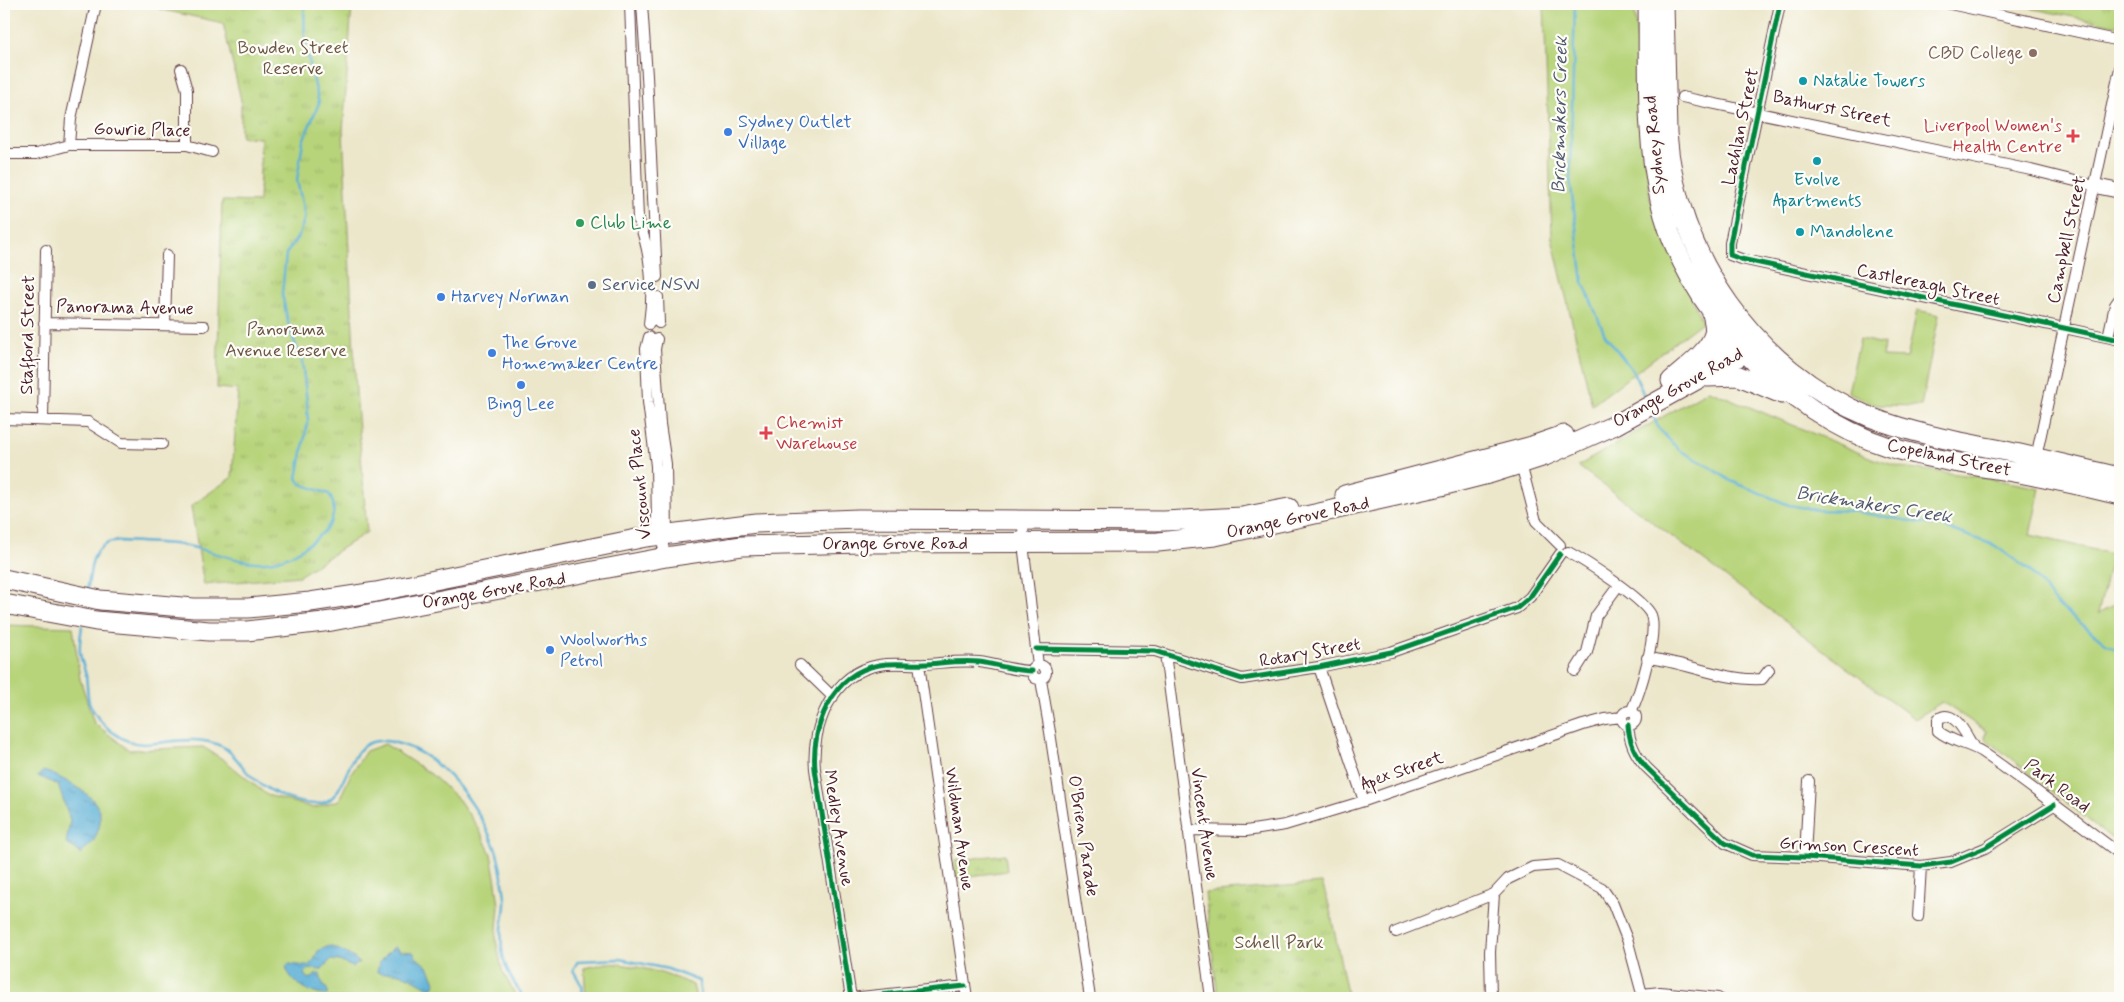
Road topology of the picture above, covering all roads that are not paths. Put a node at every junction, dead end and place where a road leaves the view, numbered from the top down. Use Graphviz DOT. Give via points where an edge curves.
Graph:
graph roads {
  1 [pos="96,4"];
  2 [pos="630,4"];
  3 [pos="642,4"];
  4 [pos="1648,4"];
  5 [pos="1664,4"];
  6 [pos="1780,4"];
  7 [pos="1950,4"];
  8 [pos="2120,41"];
  9 [pos="2120,68"];
  10 [pos="181,69"];
  11 [pos="1682,97"];
  12 [pos="1758,113"];
  13 [pos="69,145"];
  14 [pos="187,145"];
  15 [pos="212,152"];
  16 [pos="4,154"];
  17 [pos="2095,186"];
  18 [pos="2120,191"];
  19 [pos="46,250"];
  20 [pos="167,255"];
  21 [pos="1730,255"];
  22 [pos="2120,298"];
  23 [pos="1711,310"];
  24 [pos="44,323"];
  25 [pos="654,324"];
  26 [pos="165,325"];
  27 [pos="204,326"];
  28 [pos="2065,328"];
  29 [pos="2108,337"];
  30 [pos="653,338"];
  31 [pos="2120,340"];
  32 [pos="1746,344"];
  33 [pos="1698,379"];
  34 [pos="1672,381"];
  35 [pos="1655,397"];
  36 [pos="1796,399"];
  37 [pos="1635,408"];
  38 [pos="4,419"];
  39 [pos="42,420"];
  40 [pos="162,444"];
  41 [pos="2037,458"];
  42 [pos="1521,464"];
  43 [pos="2025,474"];
  44 [pos="2120,477"];
  45 [pos="2120,495"];
  46 [pos="1023,521"];
  47 [pos="664,534"];
  48 [pos="1023,543"];
  49 [pos="1563,551"];
  50 [pos="666,557"];
  51 [pos="4,579"];
  52 [pos="1618,586"];
  53 [pos="4,604"];
  54 [pos="1036,649"];
  55 [pos="1165,654"];
  56 [pos="1647,658"];
  57 [pos="919,664"];
  58 [pos="800,665"];
  59 [pos="1319,667"];
  60 [pos="1035,668"];
  61 [pos="1769,670"];
  62 [pos="1575,671"];
  63 [pos="833,697"];
  64 [pos="1625,721"];
  65 [pos="1973,746"];
  66 [pos="1809,781"];
  67 [pos="1364,801"];
  68 [pos="2054,804"];
  69 [pos="1188,830"];
  70 [pos="2120,854"];
  71 [pos="1805,857"];
  72 [pos="1921,866"];
  73 [pos="1494,894"];
  74 [pos="1918,917"];
  75 [pos="1396,932"];
  76 [pos="965,986"];
  77 [pos="1641,996"];
  78 [pos="852,998"];
  79 [pos="967,998"];
  80 [pos="1090,998"];
  81 [pos="1211,998"];
  82 [pos="1490,998"];
  83 [pos="1718,998"];
  1 -- 13 [label="street" via="71,119"];
  2 -- 25 [label="street" via="638,220 650,262"];
  3 -- 25 [label="street" via="648,76"];
  4 -- 23 [label="highway, Sydney Road" via="1650,134 1660,202 1681,258"];
  5 -- 32 [label="highway, Sydney Road" via="1668,154 1690,233"];
  6 -- 12 [label="street, Lachlan Street"];
  7 -- 8 [label="street"];
  9 -- 17 [label="street, Campbell Street"];
  10 -- 14 [label="street" via="187,90"];
  11 -- 12 [label="street, Bathurst Street"];
  12 -- 17 [label="street, Bathurst Street"];
  12 -- 21 [label="street, Lachlan Street" via="1730,242"];
  13 -- 14 [label="street, Gowrie Place"];
  13 -- 16 [label="street, Gowrie Place" via="36,154"];
  14 -- 15 [label="street, Gowrie Place"];
  17 -- 18 [label="street, Bathurst Street"];
  17 -- 28 [label="street, Campbell Street"];
  19 -- 24 [label="street, Stafford Street"];
  20 -- 26 [label="street"];
  21 -- 28 [label="street, Castlereagh Street"];
  22 -- 29 [label="street" via="2115,305"];
  23 -- 32 [label="highway, Sydney Road"];
  23 -- 34 [label="highway" via="1715,326 1712,339"];
  24 -- 26 [label="street, Panorama Avenue"];
  24 -- 39 [label="street, Stafford Street"];
  25 -- 30 [label="street" via="646,332"];
  25 -- 30 [label="street" via="662,328 663,333"];
  26 -- 27 [label="street, Panorama Avenue"];
  28 -- 29 [label="street, Castlereagh Street"];
  28 -- 41 [label="street, Campbell Street"];
  29 -- 31 [label="street, Castlereagh Street"];
  30 -- 47 [label="street, Viscount Place" via="666,464"];
  32 -- 33 [label="highway, Orange Grove Road"];
  32 -- 34 [label="highway, Orange Grove Road"];
  32 -- 36 [label="highway, Copeland Street" via="1755,362"];
  32 -- 41 [label="highway, Copeland Street" via="1832,397 1870,416 1923,434"];
  33 -- 35 [label="highway, Orange Grove Road"];
  33 -- 36 [label="highway" via="1718,375 1739,376"];
  34 -- 35 [label="highway, Orange Grove Road"];
  35 -- 37 [label="highway, Orange Grove Road"];
  36 -- 43 [label="highway, Copeland Street" via="1840,427 1887,446 1958,463"];
  37 -- 42 [label="highway, Orange Grove Road" via="1576,442"];
  37 -- 46 [label="highway, Orange Grove Road" via="1530,447 1271,512 1242,517 1164,521"];
  38 -- 39 [label="street"];
  39 -- 40 [label="street" via="88,422 121,443"];
  41 -- 43 [label="street, Campbell Street"];
  41 -- 44 [label="highway, Copeland Street"];
  42 -- 48 [label="highway, Orange Grove Road" via="1442,486 1215,536 1158,542"];
  42 -- 49 [label="street" via="1536,521"];
  43 -- 45 [label="highway, Copeland Street"];
  46 -- 47 [label="highway, Orange Grove Road" via="858,519 756,524"];
  46 -- 48 [label="street"];
  47 -- 50 [label="street, Viscount Place"];
  47 -- 51 [label="highway, Orange Grove Road" via="376,592 248,608 194,608 100,600"];
  48 -- 50 [label="highway, Orange Grove Road" via="772,544"];
  48 -- 54 [label="street"];
  49 -- 52 [label="street"];
  49 -- 59 [label="street, Rotary Street" via="1530,597 1517,608 1391,652"];
  50 -- 53 [label="highway, Orange Grove Road" via="307,625 237,631 145,627"];
  52 -- 56 [label="street" via="1639,601 1651,615 1653,633"];
  52 -- 62 [label="street" via="1596,616 1587,652"];
  54 -- 55 [label="street, Rotary Street" via="1155,651"];
  54 -- 60 [label="street"];
  55 -- 59 [label="street, Rotary Street" via="1242,679"];
  55 -- 69 [label="street, Vincent Avenue"];
  56 -- 61 [label="street" via="1747,680 1762,679"];
  56 -- 64 [label="street" via="1631,712 1635,720"];
  57 -- 60 [label="street, Medley Avenue" via="977,662"];
  57 -- 63 [label="street, Medley Avenue" via="880,664 859,670"];
  57 -- 76 [label="street, Wildman Avenue"];
  58 -- 63 [label="street"];
  59 -- 67 [label="street"];
  60 -- 80 [label="street, O'Brien Parade" via="1043,666 1047,672 1041,680"];
  63 -- 78 [label="street, Medley Avenue" via="819,722 813,752"];
  64 -- 67 [label="street, Apex Street" via="1605,719 1583,725"];
  64 -- 71 [label="street, Grimson Crescent" via="1641,762 1725,843 1752,855"];
  65 -- 68 [label="street, Park Road"];
  66 -- 71 [label="street"];
  67 -- 69 [label="street, Apex Street" via="1285,824 1246,831"];
  68 -- 70 [label="street, Park Road"];
  68 -- 72 [label="street, Grimson Crescent" via="1985,848 1951,862"];
  69 -- 81 [label="street, Vincent Avenue"];
  71 -- 72 [label="street, Grimson Crescent"];
  72 -- 74 [label="street"];
  73 -- 75 [label="street"];
  73 -- 77 [label="street" via="1508,879 1533,867 1558,865 1602,888 1613,904 1628,942"];
  73 -- 82 [label="street"];
  76 -- 78 [label="street"];
  76 -- 79 [label="street, Wildman Avenue"];
  77 -- 83 [label="street" via="1660,992"];
}
